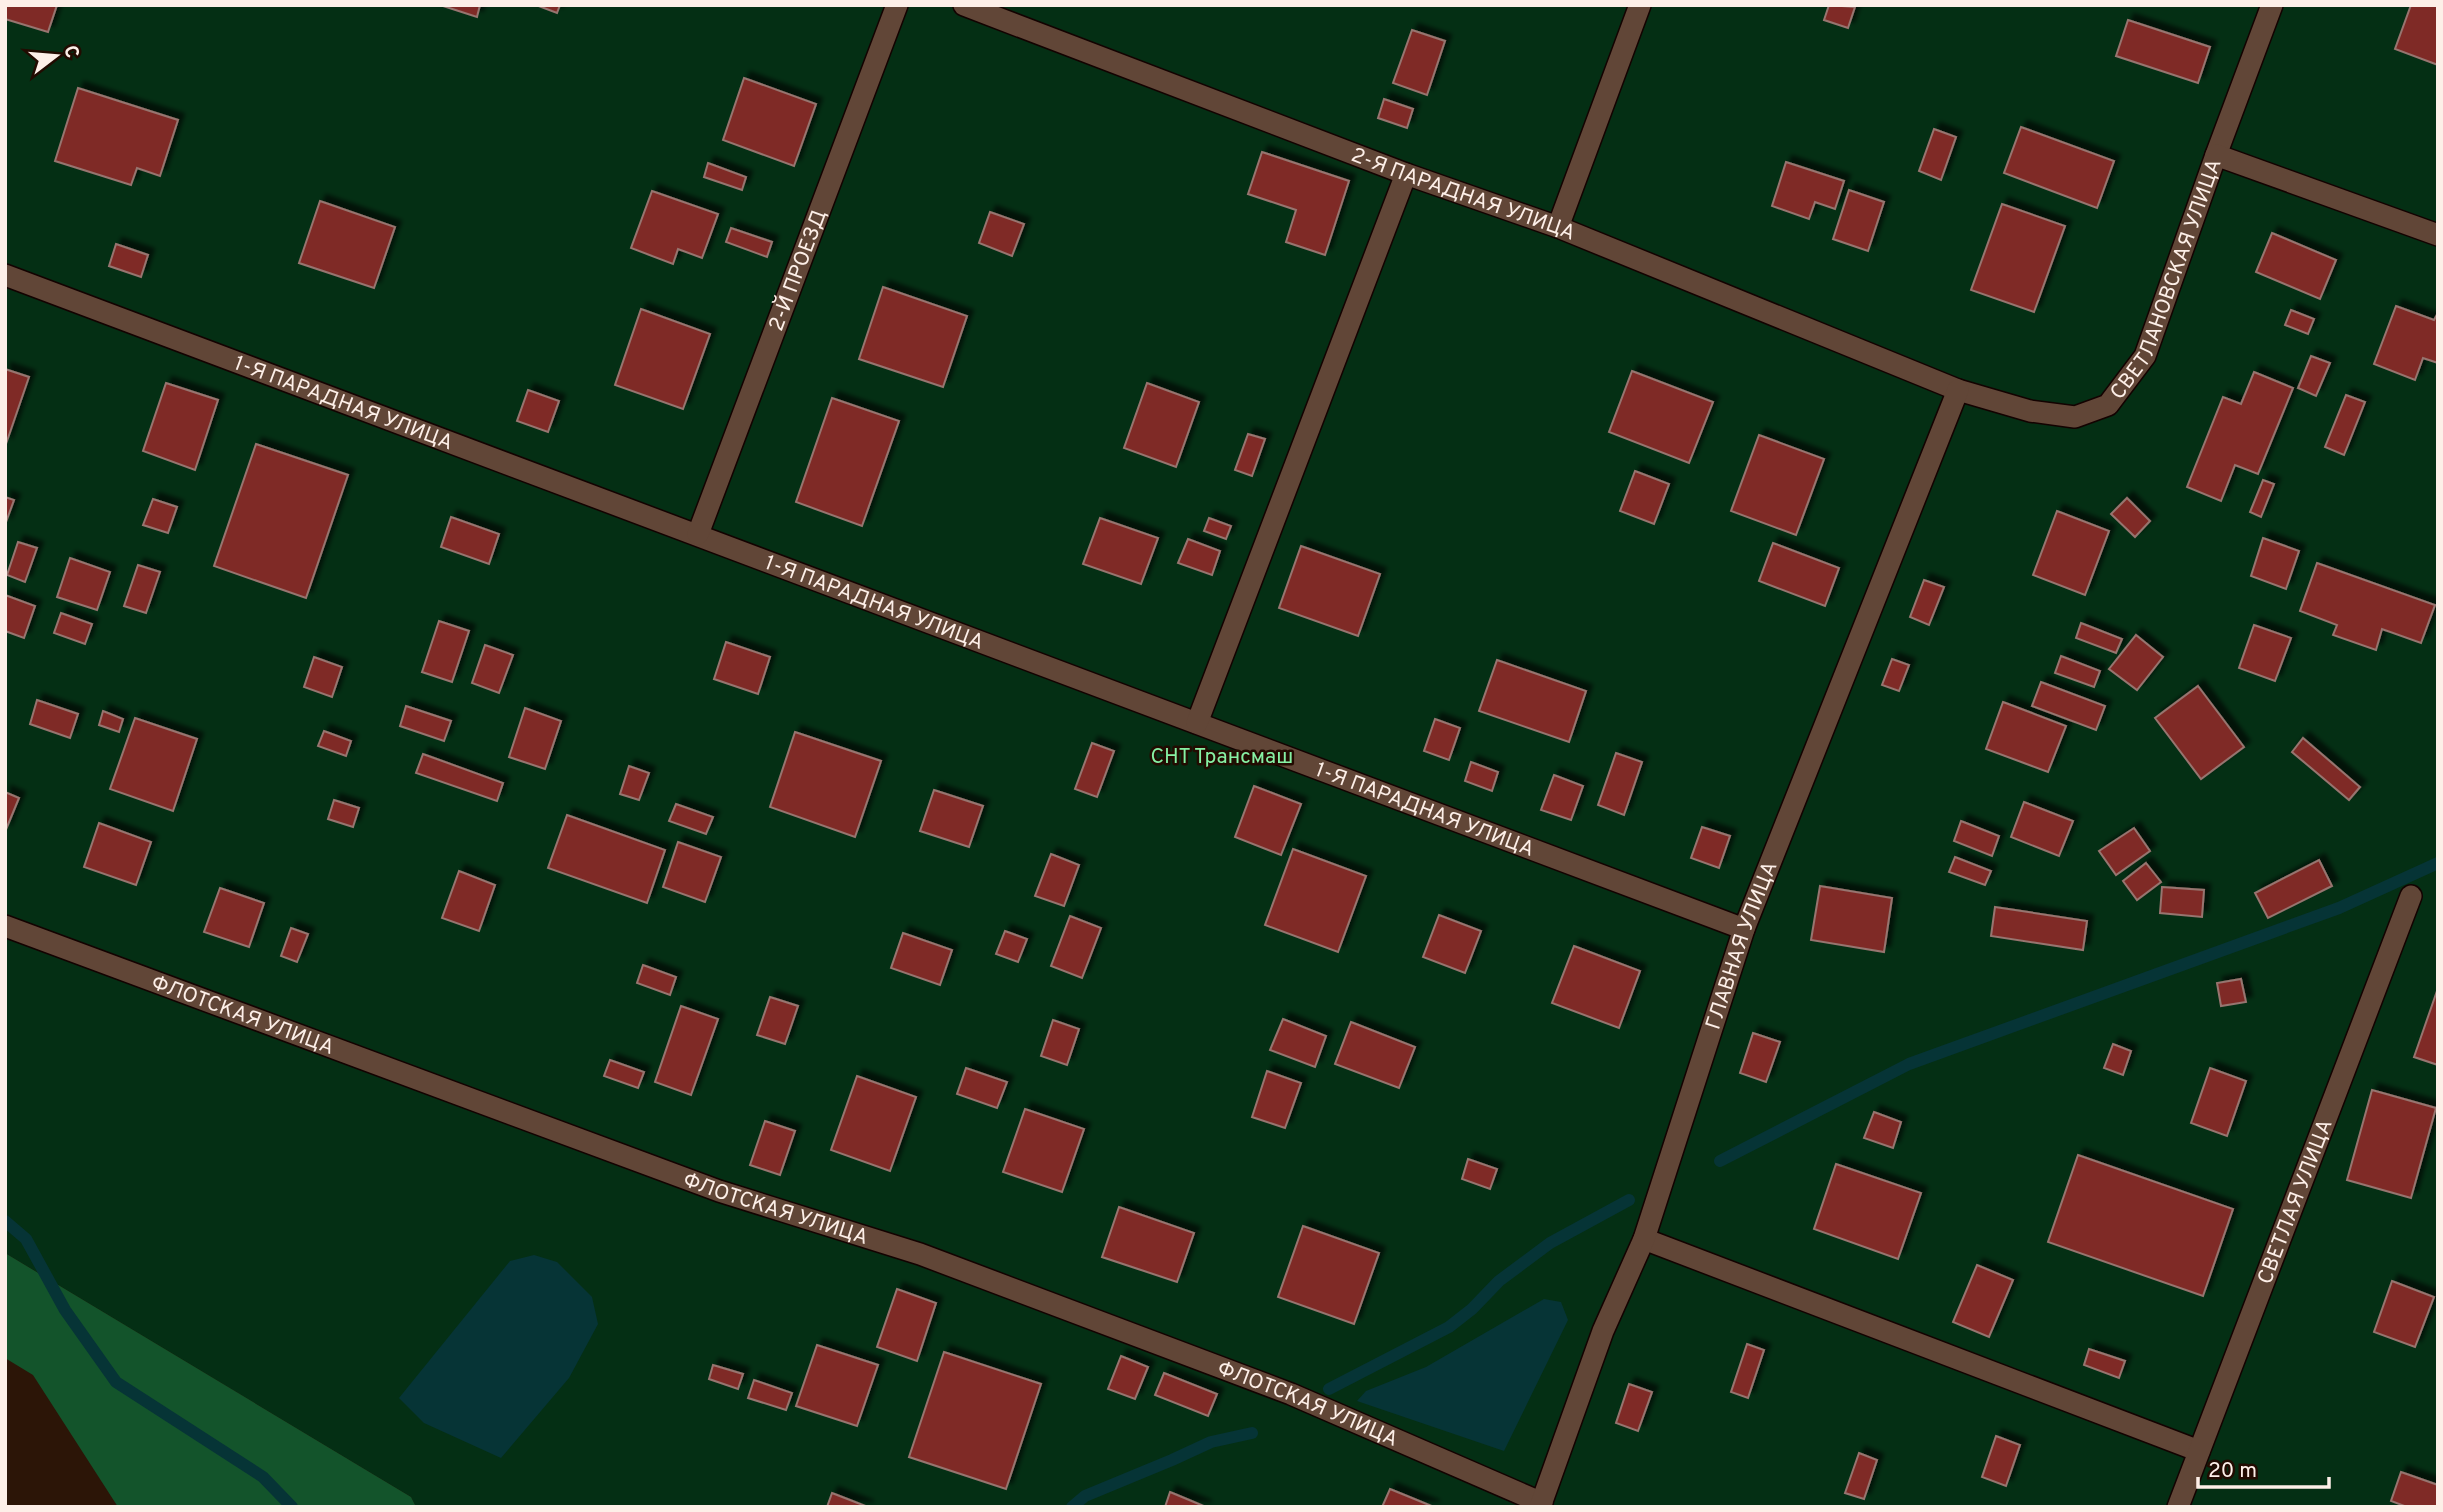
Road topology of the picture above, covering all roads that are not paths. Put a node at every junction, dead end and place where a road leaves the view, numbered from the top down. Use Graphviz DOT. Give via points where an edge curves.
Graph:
graph roads {
  1 [pos="897,5"];
  2 [pos="964,5"];
  3 [pos="1640,5"];
  4 [pos="2272,5"];
  5 [pos="2216,155"];
  6 [pos="1406,174"];
  7 [pos="1558,227"];
  8 [pos="2438,235"];
  9 [pos="5,275"];
  10 [pos="1958,390"];
  11 [pos="698,534"];
  12 [pos="1197,723"];
  13 [pos="2411,896"];
  14 [pos="5,926"];
  15 [pos="1744,929"];
  16 [pos="1644,1239"];
  17 [pos="2199,1451"];
  18 [pos="1541,1505"];
  19 [pos="2178,1507"];
  1 -- 11 [label="street, 2-Й ПРОЕЗД"];
  2 -- 6 [label="street, 2-Я ПАРАДНАЯ УЛИЦА"];
  3 -- 7 [label="street"];
  4 -- 5 [label="street, СВЕТЛАНОВСКАЯ УЛИЦА"];
  5 -- 8 [label="street"];
  5 -- 10 [label="street, СВЕТЛАНОВСКАЯ УЛИЦА" via="2145,356 2108,405 2075,417 2030,411"];
  6 -- 7 [label="street, 2-Я ПАРАДНАЯ УЛИЦА"];
  6 -- 12 [label="street"];
  7 -- 10 [label="street, 2-Я ПАРАДНАЯ УЛИЦА"];
  9 -- 11 [label="street, 1-Я ПАРАДНАЯ УЛИЦА"];
  10 -- 15 [label="street, ГЛАВНАЯ УЛИЦА"];
  11 -- 12 [label="street, 1-Я ПАРАДНАЯ УЛИЦА"];
  12 -- 15 [label="street, 1-Я ПАРАДНАЯ УЛИЦА"];
  13 -- 17 [label="street, СВЕТЛАЯ УЛИЦА"];
  14 -- 18 [label="street, ФЛОТСКАЯ УЛИЦА" via="719,1191 946,1264 1291,1394"];
  15 -- 16 [label="street, ГЛАВНАЯ УЛИЦА"];
  16 -- 17 [label="street"];
  16 -- 18 [label="street, ГЛАВНАЯ УЛИЦА" via="1603,1331"];
  17 -- 19 [label="street, СВЕТЛАЯ УЛИЦА"];
}
